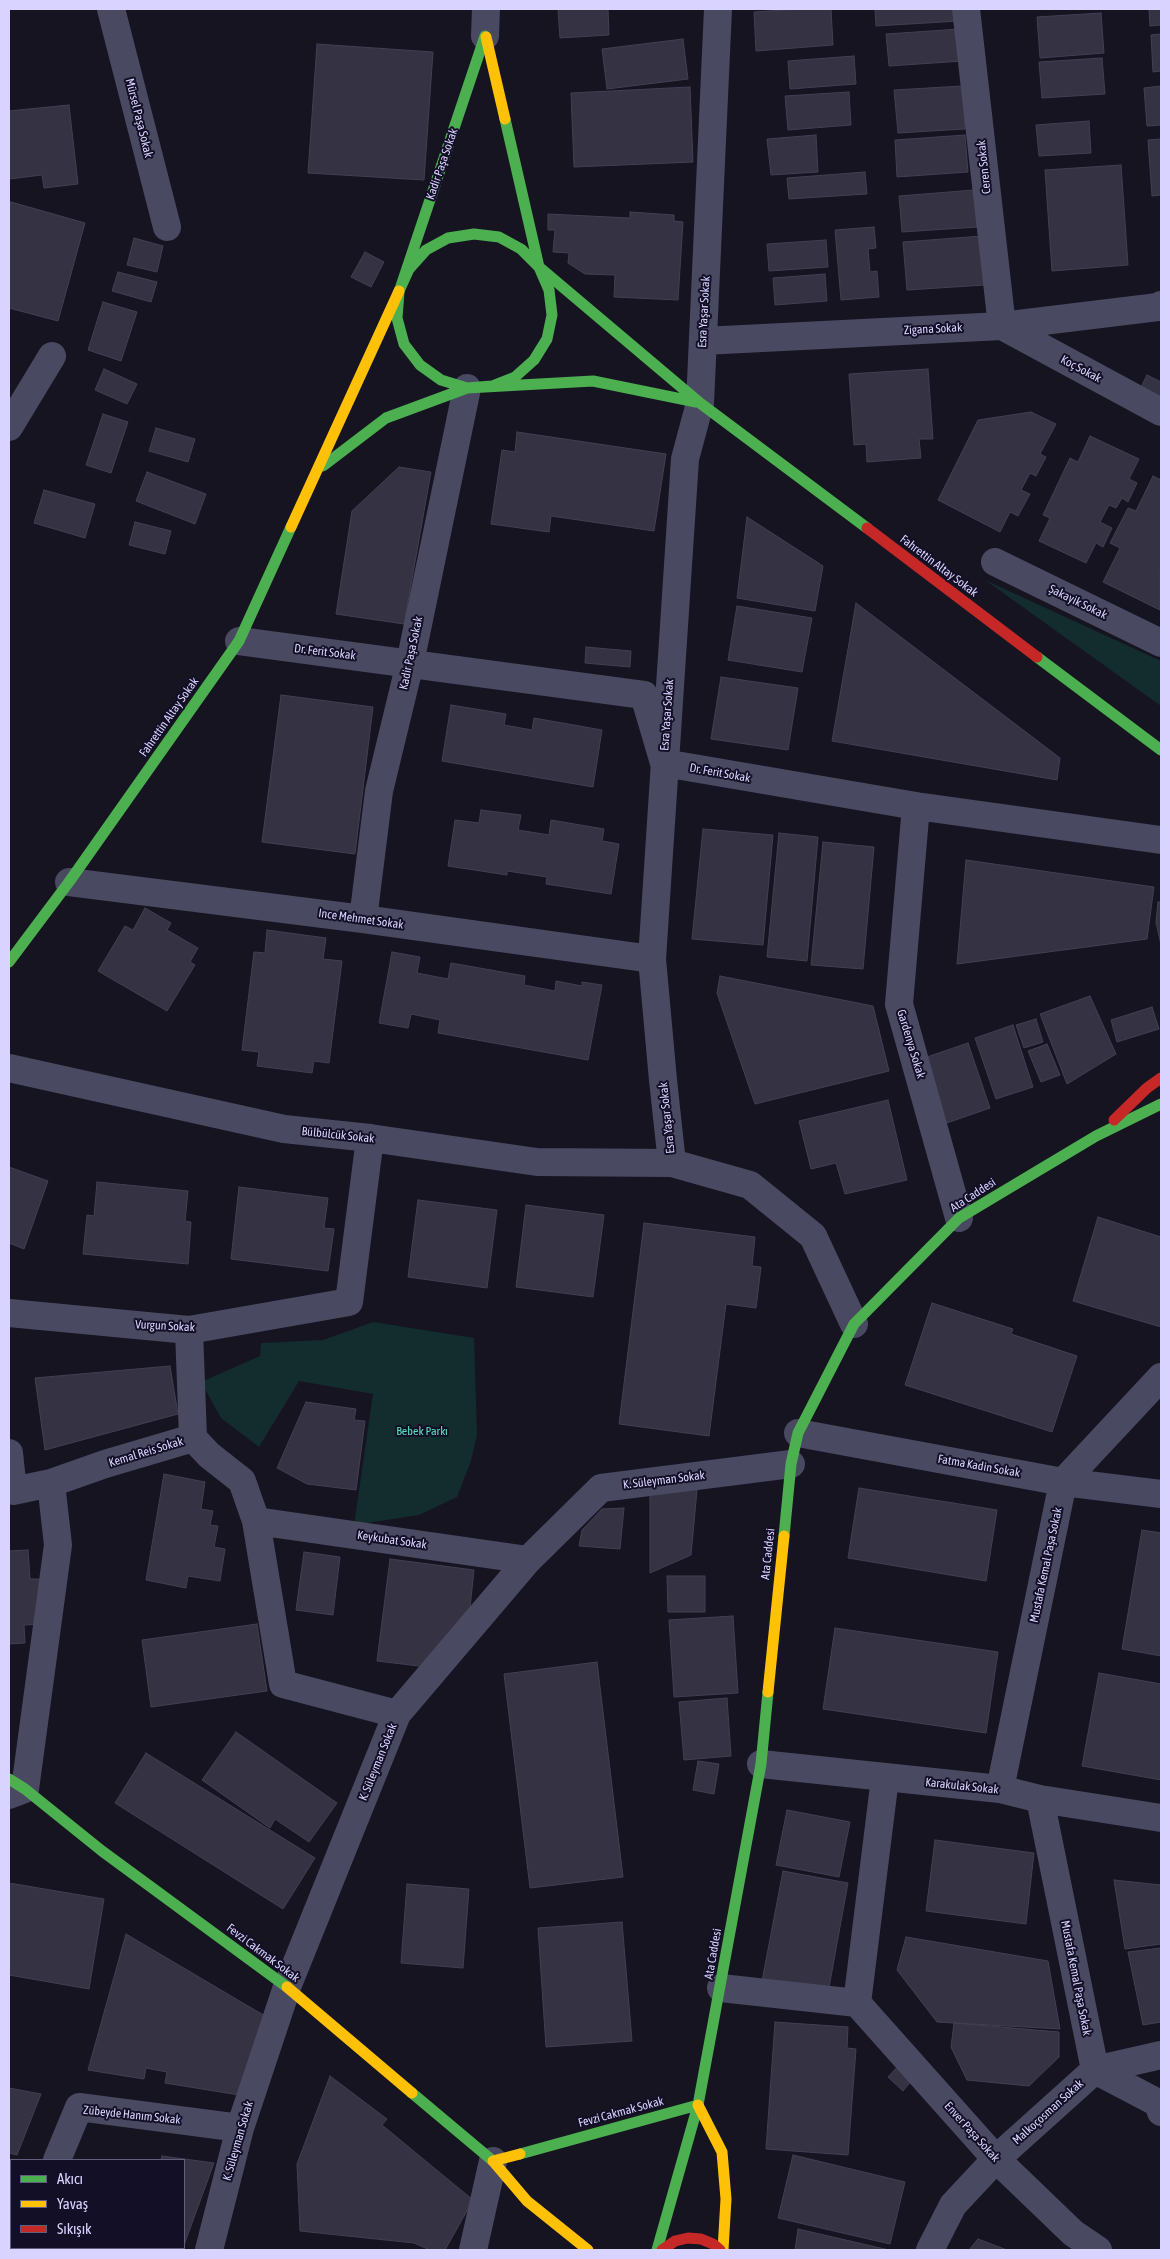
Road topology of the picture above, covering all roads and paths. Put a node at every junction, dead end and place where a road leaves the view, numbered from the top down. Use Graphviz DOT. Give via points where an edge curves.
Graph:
graph roads {
  1 [pos="111,9"];
  2 [pos="486,9"];
  3 [pos="718,9"];
  4 [pos="966,9"];
  5 [pos="485,36"];
  6 [pos="167,227"];
  7 [pos="539,267"];
  8 [pos="399,292"];
  9 [pos="1161,305"];
  10 [pos="1002,326"];
  11 [pos="703,341"];
  12 [pos="52,356"];
  13 [pos="467,388"];
  14 [pos="700,403"];
  15 [pos="1161,412"];
  16 [pos="9,427"];
  17 [pos="319,468"];
  18 [pos="995,562"];
  19 [pos="239,641"];
  20 [pos="1161,643"];
  21 [pos="410,663"];
  22 [pos="1161,750"];
  23 [pos="664,763"];
  24 [pos="916,806"];
  25 [pos="1161,840"];
  26 [pos="69,882"];
  27 [pos="363,918"];
  28 [pos="652,959"];
  29 [pos="9,962"];
  30 [pos="9,1068"];
  31 [pos="1161,1078"];
  32 [pos="1161,1104"];
  33 [pos="1096,1136"];
  34 [pos="370,1138"];
  35 [pos="672,1163"];
  36 [pos="959,1218"];
  37 [pos="9,1313"];
  38 [pos="854,1324"];
  39 [pos="189,1330"];
  40 [pos="1161,1376"];
  41 [pos="798,1433"];
  42 [pos="193,1438"];
  43 [pos="9,1453"];
  44 [pos="791,1464"];
  45 [pos="1063,1482"];
  46 [pos="51,1483"];
  47 [pos="1161,1494"];
  48 [pos="256,1521"];
  49 [pos="528,1560"];
  50 [pos="397,1714"];
  51 [pos="761,1764"];
  52 [pos="885,1778"];
  53 [pos="14,1788"];
  54 [pos="1000,1789"];
  55 [pos="1040,1799"];
  56 [pos="1161,1818"];
  57 [pos="287,1987"];
  58 [pos="721,1988"];
  59 [pos="857,2002"];
  60 [pos="1161,2055"];
  61 [pos="1095,2070"];
  62 [pos="698,2105"];
  63 [pos="1161,2112"];
  64 [pos="240,2128"];
  65 [pos="57,2159"];
  66 [pos="996,2159"];
  67 [pos="493,2161"];
  68 [pos="209,2250"];
  69 [pos="473,2250"];
  70 [pos="588,2250"];
  71 [pos="657,2250"];
  72 [pos="662,2250"];
  73 [pos="721,2250"];
  74 [pos="930,2250"];
  75 [pos="1098,2250"];
  1 -- 6 [label="street, Mürsel Paşa Sokak"];
  2 -- 5 [label="street, Kadir Paşa Sokak"];
  3 -- 11 [label="street, Esra Yaşar Sokak"];
  4 -- 10 [label="street, Ceren Sokak"];
  5 -- 7 [label="street, Kadir Paşa Sokak"];
  5 -- 8 [label="street, Kadir Paşa Sokak"];
  7 -- 8 [label="street" via="521,249 499,237 474,234 448,238 426,250 409,268"];
  7 -- 13 [label="street" via="549,290 552,315 547,339 534,360 515,377 492,386"];
  7 -- 14 [label="street, Fahrettin Altay Sokak"];
  8 -- 13 [label="street" via="397,318 404,344 420,365 441,380"];
  8 -- 17 [label="street, Fahrettin Altay Sokak"];
  9 -- 10 [label="street, Zigana Sokak"];
  10 -- 11 [label="street, Zigana Sokak"];
  10 -- 15 [label="street, Koç Sokak"];
  11 -- 14 [label="street, Esra Yaşar Sokak"];
  12 -- 16 [label="street"];
  13 -- 14 [label="street" via="593,381"];
  13 -- 17 [label="street" via="386,418"];
  13 -- 21 [label="street, Kadir Paşa Sokak"];
  14 -- 22 [label="street, Fahrettin Altay Sokak"];
  14 -- 23 [label="street, Esra Yaşar Sokak" via="685,459"];
  17 -- 19 [label="street, Fahrettin Altay Sokak"];
  18 -- 20 [label="street, Şakayik Sokak"];
  19 -- 21 [label="street, Dr. Ferit Sokak"];
  19 -- 26 [label="street, Fahrettin Altay Sokak"];
  21 -- 23 [label="street, Dr. Ferit Sokak" via="644,695"];
  21 -- 27 [label="street, Kadir Paşa Sokak" via="379,791"];
  23 -- 24 [label="street, Dr. Ferit Sokak"];
  23 -- 28 [label="street, Esra Yaşar Sokak"];
  24 -- 25 [label="street, Dr. Ferit Sokak"];
  24 -- 36 [label="street, Gardenya Sokak" via="899,1004"];
  26 -- 27 [label="street, Ince Mehmet Sokak"];
  26 -- 29 [label="street, Fahrettin Altay Sokak"];
  27 -- 28 [label="street, Ince Mehmet Sokak"];
  28 -- 35 [label="street, Esra Yaşar Sokak"];
  30 -- 34 [label="street, Bülbülcük Sokak" via="284,1129"];
  31 -- 33 [label="street, Ata Caddesi"];
  32 -- 33 [label="street, Ata Caddesi"];
  33 -- 36 [label="street, Ata Caddesi"];
  34 -- 35 [label="street, Bülbülcük Sokak" via="537,1162"];
  34 -- 39 [label="street, Vurgun Sokak" via="349,1302"];
  35 -- 38 [label="street, Esra Yaşar Sokak" via="750,1185 813,1236"];
  36 -- 38 [label="street, Ata Caddesi"];
  37 -- 39 [label="street, Vurgun Sokak"];
  38 -- 41 [label="street, Ata Caddesi"];
  39 -- 42 [label="street"];
  40 -- 45 [label="street"];
  41 -- 44 [label="street, Ata Caddesi"];
  41 -- 45 [label="street, Fatma Kadin Sokak"];
  42 -- 46 [label="street, Kemal Reis Sokak"];
  42 -- 48 [label="street, Kemal Reis Sokak" via="242,1481"];
  43 -- 46 [label="street, Kemal Reis Sokak" via="13,1491"];
  44 -- 49 [label="street, K. Süleyman Sokak" via="601,1488"];
  44 -- 51 [label="street, Ata Caddesi"];
  45 -- 47 [label="street, Fatma Kadin Sokak"];
  45 -- 54 [label="street, Mustafa Kemal Paşa Sokak"];
  46 -- 53 [label="street" via="58,1545"];
  48 -- 49 [label="street, Keykubat Sokak"];
  48 -- 50 [label="street, Kemal Reis Sokak" via="283,1684"];
  49 -- 50 [label="street, K. Süleyman Sokak"];
  50 -- 57 [label="street, K. Süleyman Sokak"];
  51 -- 52 [label="street, Karakulak Sokak"];
  51 -- 58 [label="street, Ata Caddesi"];
  52 -- 54 [label="street, Karakulak Sokak"];
  52 -- 59 [label="street"];
  53 -- 57 [label="street, Fevzi Cakmak Sokak"];
  54 -- 55 [label="street, Karakulak Sokak"];
  55 -- 56 [label="street, Karakulak Sokak"];
  55 -- 61 [label="street, Mustafa Kemal Paşa Sokak"];
  57 -- 64 [label="street, K. Süleyman Sokak"];
  57 -- 67 [label="street, Fevzi Cakmak Sokak"];
  58 -- 59 [label="street"];
  58 -- 62 [label="street, Ata Caddesi"];
  59 -- 66 [label="street, Enver Paşa Sokak"];
  60 -- 61 [label="street"];
  61 -- 63 [label="street" via="1158,2103"];
  61 -- 66 [label="street, Malkoçosman Sokak"];
  62 -- 67 [label="street, Fevzi Cakmak Sokak"];
  62 -- 71 [label="street, Ata Caddesi"];
  62 -- 73 [label="street" via="722,2152 726,2199"];
  64 -- 65 [label="street, Zübeyde Hanım Sokak" via="79,2107"];
  64 -- 68 [label="street, K. Süleyman Sokak"];
  66 -- 74 [label="street, Malkoçosman Sokak" via="953,2205"];
  66 -- 75 [label="street, Enver Paşa Sokak" via="1073,2234"];
  67 -- 69 [label="street"];
  67 -- 70 [label="street, Fevzi Cakmak Sokak" via="527,2201"];
  72 -- 73 [label="street" via="675,2241 688,2238 701,2239"];
}
